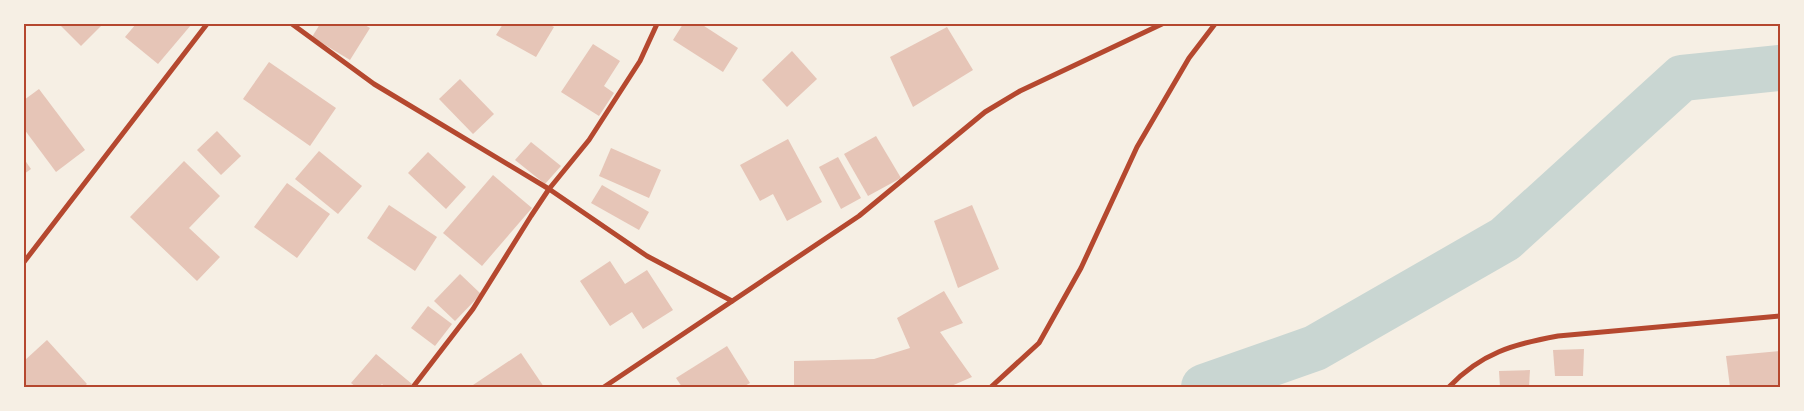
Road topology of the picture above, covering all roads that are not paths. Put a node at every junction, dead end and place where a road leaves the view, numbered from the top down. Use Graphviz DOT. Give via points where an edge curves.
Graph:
graph roads {
  1 [pos="207,24"];
  2 [pos="292,24"];
  3 [pos="658,24"];
  4 [pos="1162,24"];
  5 [pos="1214,24"];
  6 [pos="549,189"];
  7 [pos="24,262"];
  8 [pos="732,301"];
  9 [pos="1780,316"];
  10 [pos="413,387"];
  11 [pos="604,387"];
  12 [pos="991,387"];
  13 [pos="1450,387"];
  1 -- 7 [label="street"];
  2 -- 6 [label="street" via="374,84"];
  3 -- 6 [label="street" via="640,61 594,133"];
  4 -- 8 [label="street" via="1003,100 859,216"];
  5 -- 12 [label="street" via="1189,58 1138,147 1081,268 1040,343"];
  6 -- 8 [label="street" via="647,256"];
  6 -- 10 [label="street" via="473,309"];
  8 -- 11 [label="street"];
  9 -- 13 [label="street" via="1558,336 1528,342 1505,348 1481,361"];
}
